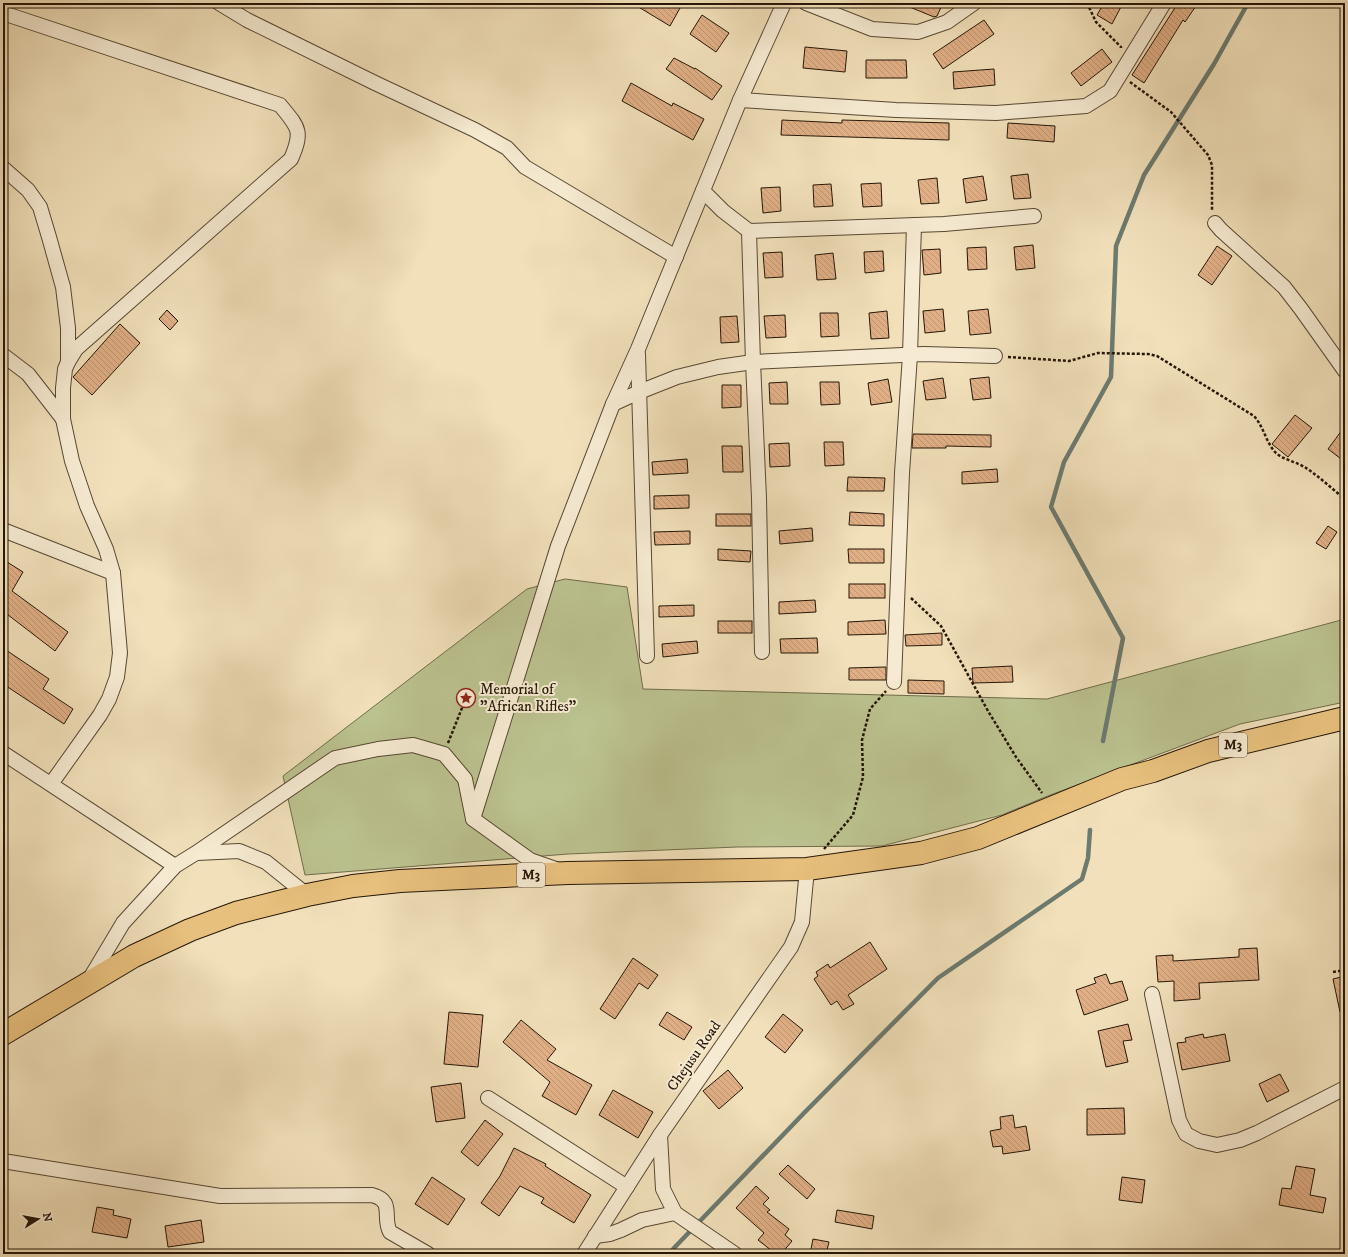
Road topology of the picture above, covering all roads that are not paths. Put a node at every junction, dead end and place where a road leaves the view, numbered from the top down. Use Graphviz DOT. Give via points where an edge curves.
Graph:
graph roads {
  1 [pos="784,3"];
  2 [pos="806,3"];
  3 [pos="974,3"];
  4 [pos="1164,3"];
  5 [pos="226,5"];
  6 [pos="3,13"];
  7 [pos="740,100"];
  8 [pos="3,168"];
  9 [pos="703,191"];
  10 [pos="1034,216"];
  11 [pos="1215,223"];
  12 [pos="914,225"];
  13 [pos="749,231"];
  14 [pos="676,257"];
  15 [pos="638,349"];
  16 [pos="3,355"];
  17 [pos="910,355"];
  18 [pos="995,356"];
  19 [pos="68,362"];
  20 [pos="753,362"];
  21 [pos="1345,371"];
  22 [pos="639,392"];
  23 [pos="613,404"];
  24 [pos="63,418"];
  25 [pos="3,530"];
  26 [pos="113,573"];
  27 [pos="762,652"];
  28 [pos="647,656"];
  29 [pos="894,682"];
  30 [pos="1345,718"];
  31 [pos="3,753"];
  32 [pos="52,784"];
  33 [pos="473,818"];
  34 [pos="196,853"];
  35 [pos="175,866"];
  36 [pos="807,868"];
  37 [pos="568,873"];
  38 [pos="307,895"];
  39 [pos="87,983"];
  40 [pos="1152,994"];
  41 [pos="3,1034"];
  42 [pos="1345,1088"];
  43 [pos="488,1098"];
  44 [pos="660,1135"];
  45 [pos="3,1161"];
  46 [pos="626,1187"];
  47 [pos="675,1213"];
  48 [pos="595,1236"];
  49 [pos="428,1254"];
  50 [pos="584,1254"];
  51 [pos="735,1254"];
  1 -- 7 [label="street"];
  2 -- 3 [label="street" via="872,29 918,32 947,22"];
  4 -- 7 [label="street" via="1110,91 1086,106 996,114"];
  5 -- 14 [label="street" via="247,20 475,130 507,148 525,167"];
  6 -- 19 [label="street" via="280,105 299,131 297,146 291,159 76,349"];
  7 -- 9 [label="street"];
  8 -- 19 [label="street" via="28,190 40,207 63,287 68,328"];
  9 -- 13 [label="street"];
  9 -- 14 [label="street"];
  10 -- 12 [label="street"];
  11 -- 21 [label="street" via="1284,287"];
  12 -- 13 [label="street"];
  12 -- 17 [label="street"];
  13 -- 20 [label="street"];
  14 -- 15 [label="street"];
  15 -- 22 [label="street"];
  15 -- 23 [label="street"];
  16 -- 24 [label="street" via="28,374"];
  17 -- 18 [label="street"];
  17 -- 20 [label="street"];
  17 -- 29 [label="street" via="902,473"];
  19 -- 24 [label="street" via="63,388"];
  20 -- 22 [label="street" via="718,367"];
  20 -- 27 [label="street"];
  22 -- 23 [label="street"];
  22 -- 28 [label="street"];
  23 -- 33 [label="street" via="558,546"];
  24 -- 26 [label="street" via="72,461"];
  25 -- 26 [label="street"];
  26 -- 32 [label="street" via="120,653 117,677 100,715"];
  30 -- 36 [label="highway, M3" via="1208,751 1122,779 978,838 951,846 921,853"];
  31 -- 32 [label="street"];
  32 -- 35 [label="street"];
  33 -- 34 [label="street" via="465,779 444,754 414,745 378,749 335,758"];
  33 -- 37 [label="street" via="530,860"];
  34 -- 35 [label="street"];
  34 -- 38 [label="street" via="239,851 266,862"];
  35 -- 39 [label="street" via="123,923"];
  36 -- 37 [label="highway, M3"];
  36 -- 44 [label="street, Chejusu Road" via="802,922 791,946"];
  37 -- 38 [label="highway, M3" via="400,881 353,886"];
  38 -- 39 [label="highway, M3" via="236,912 190,930 134,956"];
  39 -- 41 [label="highway, M3"];
  40 -- 42 [label="street" via="1179,1120 1186,1134 1198,1141 1217,1145 1240,1140"];
  43 -- 46 [label="street"];
  44 -- 46 [label="street, Chejusu Road"];
  44 -- 47 [label="street" via="663,1189"];
  45 -- 49 [label="street" via="220,1196 372,1194 380,1197 387,1208 390,1232"];
  46 -- 48 [label="street, Chejusu Road"];
  47 -- 48 [label="street" via="642,1220 610,1234"];
  47 -- 51 [label="street"];
  48 -- 50 [label="street, Chejusu Road"];
}
